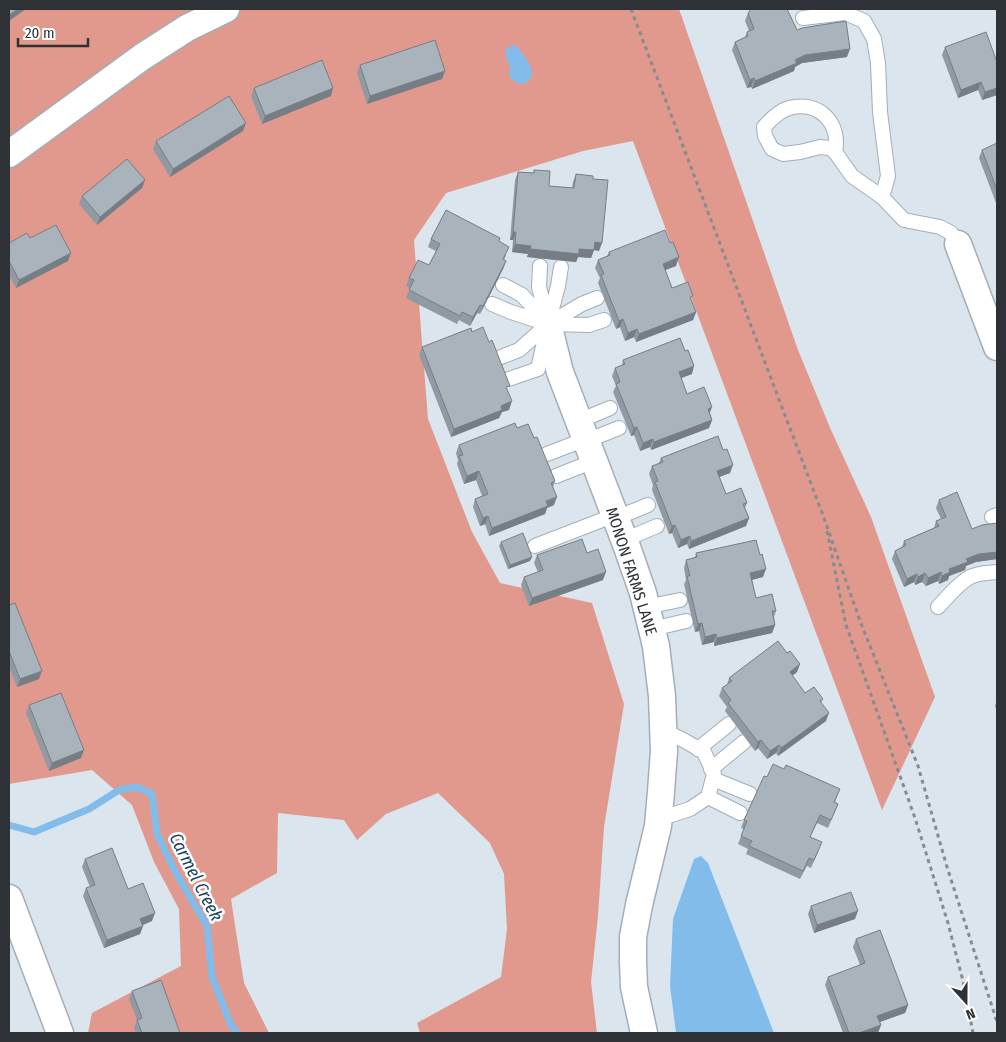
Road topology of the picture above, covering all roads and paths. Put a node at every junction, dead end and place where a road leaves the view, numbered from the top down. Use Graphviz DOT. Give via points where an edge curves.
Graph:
graph roads {
  1 [pos="226,9"];
  2 [pos="631,9"];
  3 [pos="804,18"];
  4 [pos="834,148"];
  5 [pos="9,154"];
  6 [pos="882,198"];
  7 [pos="958,244"];
  8 [pos="540,266"];
  9 [pos="561,267"];
  10 [pos="503,285"];
  11 [pos="596,298"];
  12 [pos="492,304"];
  13 [pos="604,320"];
  14 [pos="548,324"];
  15 [pos="997,347"];
  16 [pos="501,357"];
  17 [pos="510,380"];
  18 [pos="610,408"];
  19 [pos="619,428"];
  20 [pos="586,440"];
  21 [pos="547,454"];
  22 [pos="556,476"];
  23 [pos="648,505"];
  24 [pos="824,518"];
  25 [pos="618,524"];
  26 [pos="657,526"];
  27 [pos="535,546"];
  28 [pos="997,572"];
  29 [pos="680,600"];
  30 [pos="938,607"];
  31 [pos="649,618"];
  32 [pos="686,621"];
  33 [pos="729,724"];
  34 [pos="663,730"];
  35 [pos="744,742"];
  36 [pos="698,749"];
  37 [pos="712,774"];
  38 [pos="750,794"];
  39 [pos="708,797"];
  40 [pos="740,813"];
  41 [pos="659,819"];
  42 [pos="9,898"];
  43 [pos="997,1022"];
  44 [pos="60,1033"];
  45 [pos="644,1033"];
  46 [pos="973,1033"];
  1 -- 5 [label="street" via="187,28 142,57"];
  2 -- 24 [label="path"];
  3 -- 6 [label="lane" via="845,13 864,21 874,39 888,176"];
  4 -- 4 [label="lane" via="832,123 819,110 802,106 787,109 764,126 772,149 783,154 820,147"];
  4 -- 6 [label="lane" via="852,176"];
  6 -- 7 [label="lane" via="904,220 940,227 951,233"];
  7 -- 15 [label="street"];
  8 -- 14 [label="lane" via="539,287"];
  9 -- 14 [label="lane"];
  10 -- 14 [label="lane" via="522,295"];
  11 -- 14 [label="lane"];
  12 -- 14 [label="lane"];
  13 -- 14 [label="lane" via="589,326"];
  14 -- 16 [label="lane" via="520,350"];
  14 -- 17 [label="lane" via="538,369"];
  14 -- 20 [label="street, MONON FARMS LANE" via="560,372"];
  18 -- 20 [label="lane"];
  19 -- 20 [label="lane"];
  20 -- 21 [label="lane"];
  20 -- 22 [label="lane"];
  20 -- 25 [label="street, MONON FARMS LANE"];
  23 -- 25 [label="lane"];
  24 -- 43 [label="path" via="860,621 918,766"];
  24 -- 46 [label="path" via="846,625 948,923"];
  25 -- 26 [label="lane"];
  25 -- 27 [label="lane"];
  25 -- 31 [label="street, MONON FARMS LANE"];
  28 -- 30 [label="lane" via="970,577"];
  29 -- 31 [label="lane"];
  31 -- 32 [label="lane"];
  31 -- 34 [label="street, MONON FARMS LANE" via="656,646"];
  33 -- 36 [label="lane"];
  34 -- 36 [label="lane"];
  34 -- 41 [label="street, MONON FARMS LANE"];
  35 -- 37 [label="lane"];
  36 -- 37 [label="lane" via="704,752"];
  37 -- 38 [label="lane"];
  37 -- 39 [label="lane"];
  39 -- 40 [label="lane"];
  39 -- 41 [label="lane" via="690,809"];
  41 -- 45 [label="street, MONON FARMS LANE" via="633,937 634,987"];
  42 -- 44 [label="street"];
}
